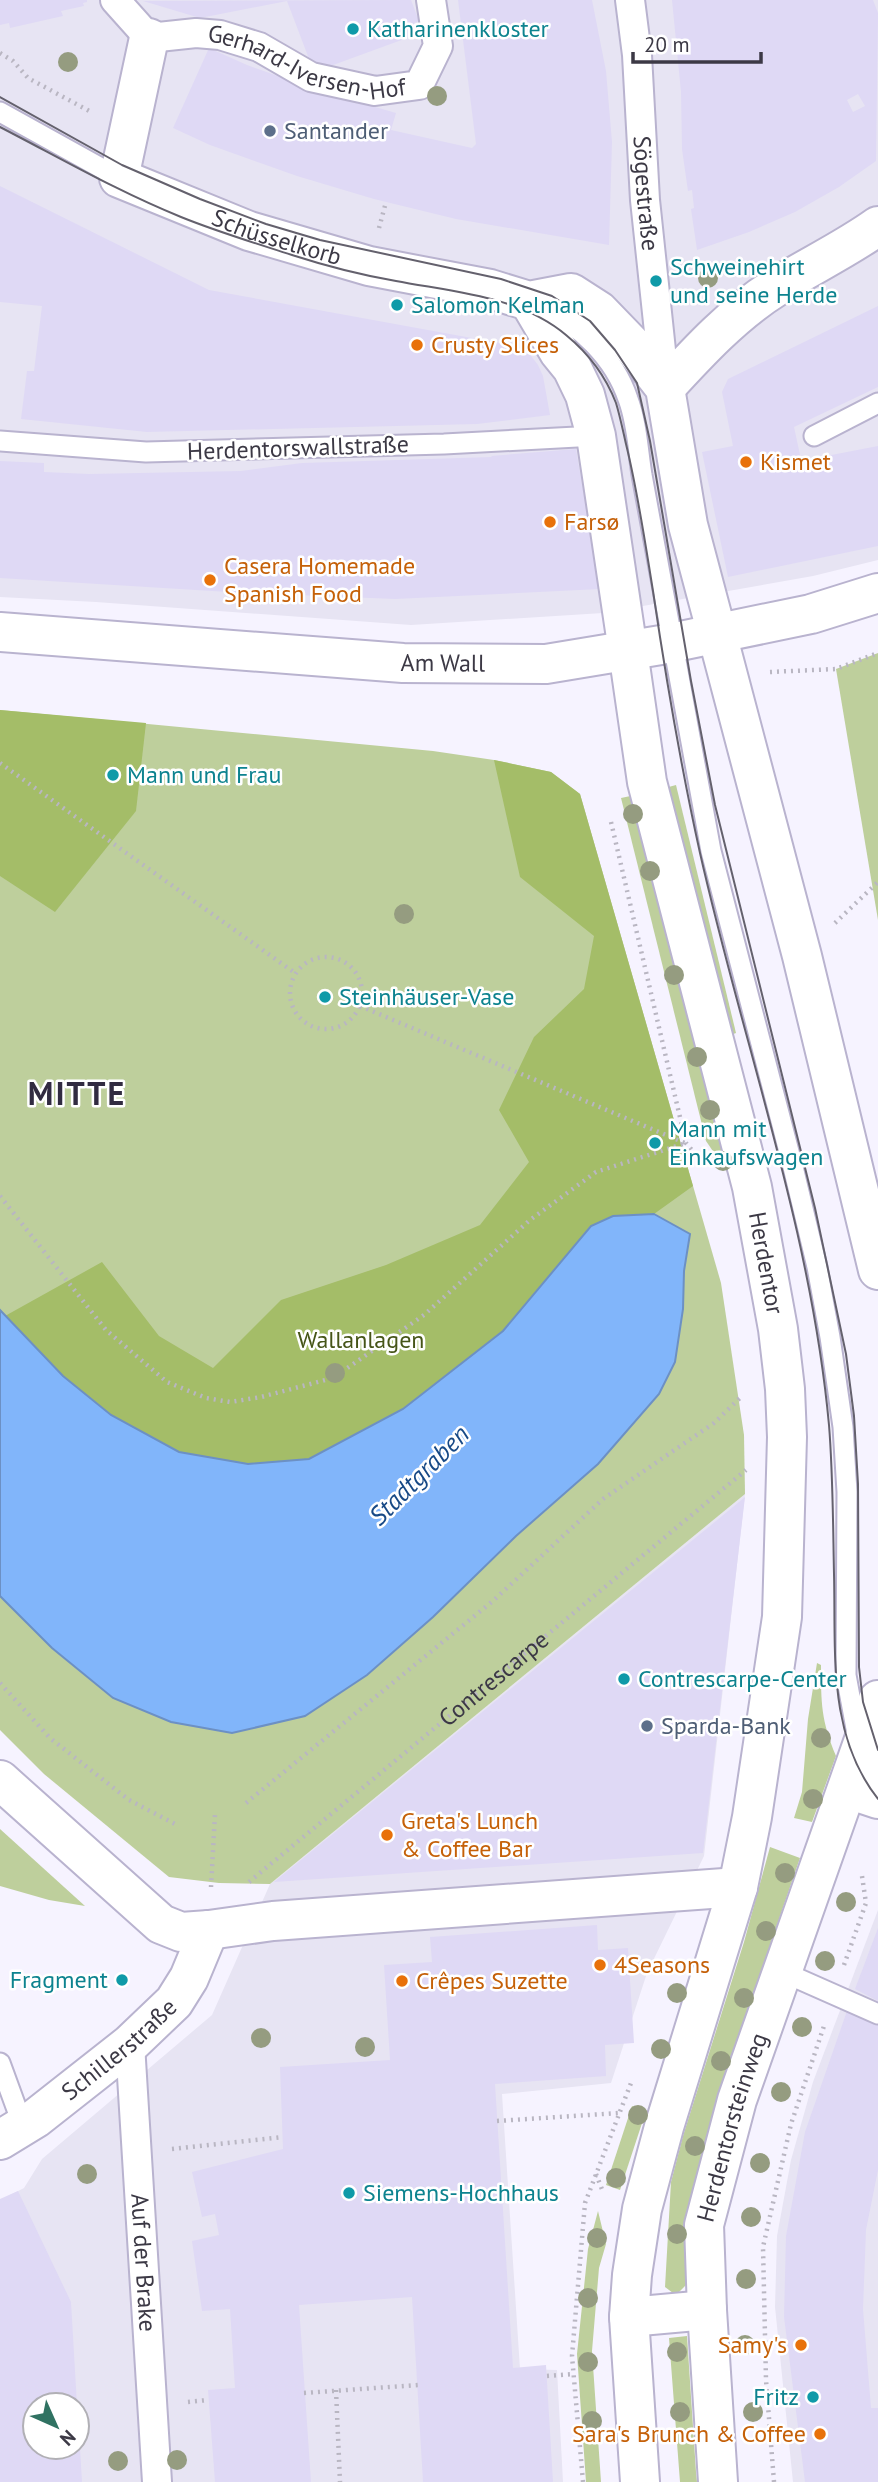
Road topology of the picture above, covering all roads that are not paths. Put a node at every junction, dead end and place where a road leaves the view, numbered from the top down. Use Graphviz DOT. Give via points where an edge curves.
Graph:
graph roads {
  1 [pos="115,0"];
  2 [pos="431,0"];
  3 [pos="630,0"];
  4 [pos="149,38"];
  5 [pos="0,112"];
  6 [pos="119,178"];
  7 [pos="878,226"];
  8 [pos="571,293"];
  9 [pos="529,301"];
  10 [pos="665,388"];
  11 [pos="878,403"];
  12 [pos="596,436"];
  13 [pos="814,436"];
  14 [pos="0,441"];
  15 [pos="878,593"];
  16 [pos="0,632"];
  17 [pos="717,634"];
  18 [pos="673,643"];
  19 [pos="628,651"];
  20 [pos="878,1270"];
  21 [pos="878,1700"];
  22 [pos="867,1777"];
  23 [pos="0,1780"];
  24 [pos="738,1886"];
  25 [pos="209,1930"];
  26 [pos="783,1972"];
  27 [pos="878,2014"];
  28 [pos="130,2044"];
  29 [pos="0,2063"];
  30 [pos="11,2133"];
  31 [pos="707,2310"];
  32 [pos="629,2317"];
  33 [pos="157,2482"];
  34 [pos="640,2482"];
  35 [pos="718,2482"];
  1 -- 4 [label="street"];
  2 -- 4 [label="street, Gerhard-Iversen-Hof" via="438,46 419,85 375,91 311,77 259,47 220,35"];
  3 -- 10 [label="street, Sögestraße"];
  4 -- 6 [label="main road"];
  5 -- 6 [label="lane, Schüsselkorb"];
  6 -- 9 [label="main road, Schüsselkorb" via="249,232 369,266"];
  7 -- 10 [label="main road" via="738,315"];
  8 -- 9 [label="main road, Schüsselkorb"];
  8 -- 10 [label="main road, Sögestraße" via="600,310"];
  9 -- 12 [label="main road" via="572,368"];
  9 -- 18 [label="lane" via="581,330 614,369 627,396"];
  10 -- 17 [label="main road, Sögestraße" via="688,525"];
  11 -- 13 [label="lane"];
  12 -- 14 [label="lane, Herdentorswallstraße" via="146,452"];
  12 -- 19 [label="main road"];
  15 -- 17 [label="main road, Am Wall" via="811,614"];
  16 -- 19 [label="main road, Am Wall" via="403,663 546,664"];
  17 -- 18 [label="main road, Am Wall"];
  17 -- 20 [label="main road"];
  18 -- 19 [label="main road, Am Wall"];
  18 -- 22 [label="lane" via="712,851 794,1171 830,1337 847,1492 846,1675"];
  19 -- 24 [label="main road, Herdentor" via="647,782 752,1187 782,1358 787,1437 782,1616 761,1769"];
  21 -- 22 [label="main road"];
  22 -- 26 [label="main road, Herdentorsteinweg"];
  23 -- 25 [label="main road" via="161,1924 181,1932"];
  24 -- 25 [label="main road" via="273,1921"];
  24 -- 32 [label="main road" via="642,2209"];
  25 -- 28 [label="main road, Schillerstraße" via="174,2002"];
  26 -- 27 [label="lane"];
  26 -- 31 [label="main road, Herdentorsteinweg" via="737,2100 704,2225"];
  28 -- 30 [label="main road, Schillerstraße"];
  28 -- 33 [label="street, Auf der Brake"];
  29 -- 30 [label="lane"];
  31 -- 32 [label="main road"];
  31 -- 35 [label="main road, Herdentorsteinweg"];
  32 -- 34 [label="main road"];
}
